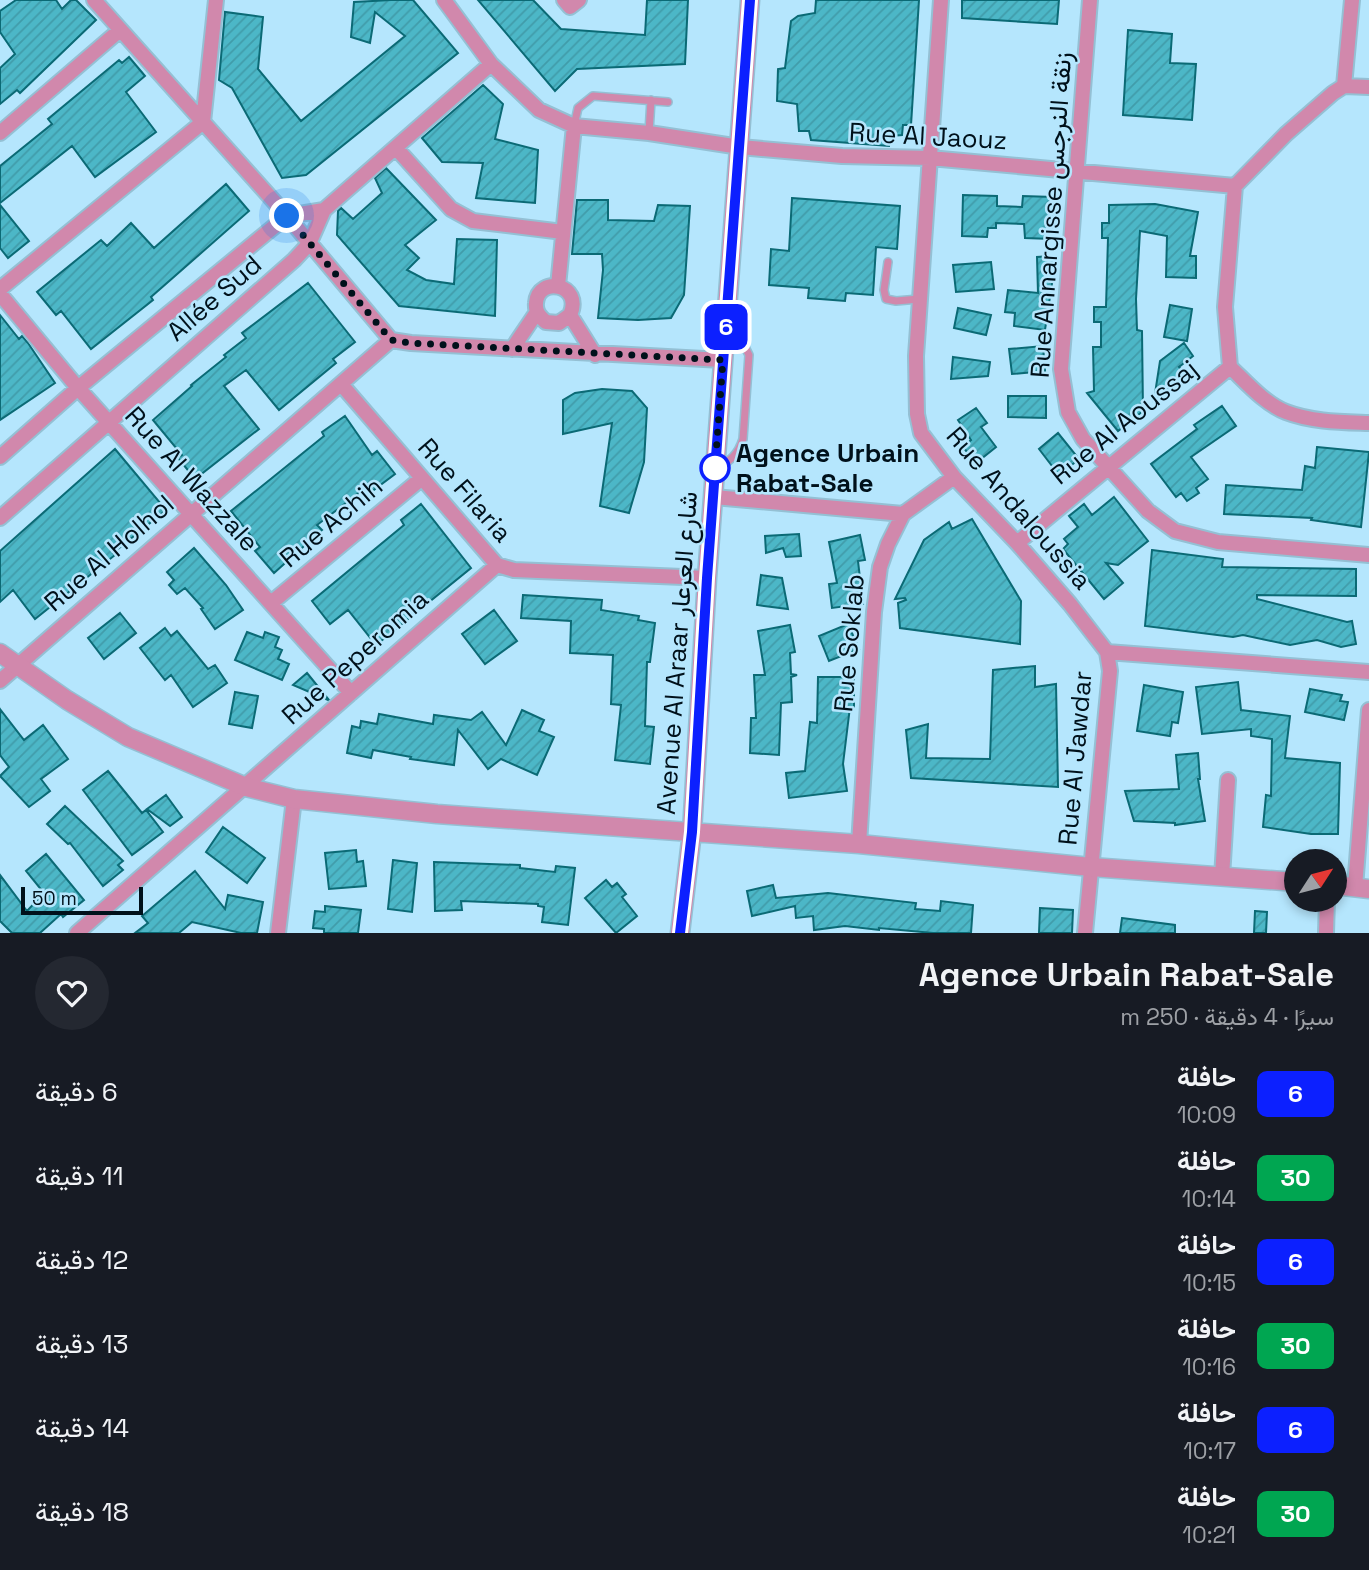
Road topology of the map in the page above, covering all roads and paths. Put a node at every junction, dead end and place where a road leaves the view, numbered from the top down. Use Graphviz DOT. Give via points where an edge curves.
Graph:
graph roads {
  1 [pos="94,0"];
  2 [pos="216,0"];
  3 [pos="444,0"];
  4 [pos="564,0"];
  5 [pos="579,0"];
  6 [pos="750,0"];
  7 [pos="941,0"];
  8 [pos="1090,0"];
  9 [pos="1352,0"];
  10 [pos="120,30"];
  11 [pos="491,64"];
  12 [pos="1344,86"];
  13 [pos="1369,87"];
  14 [pos="651,100"];
  15 [pos="668,102"];
  16 [pos="203,122"];
  17 [pos="574,126"];
  18 [pos="0,133"];
  19 [pos="649,133"];
  20 [pos="396,148"];
  21 [pos="740,148"];
  22 [pos="930,158"];
  23 [pos="1078,170"];
  24 [pos="1235,186"];
  25 [pos="324,210"];
  26 [pos="287,216"];
  27 [pos="562,232"];
  28 [pos="309,244"];
  29 [pos="888,262"];
  30 [pos="558,286"];
  31 [pos="0,292"];
  32 [pos="919,299"];
  33 [pos="537,312"];
  34 [pos="570,315"];
  35 [pos="726,323"];
  36 [pos="391,340"];
  37 [pos="512,349"];
  38 [pos="595,355"];
  39 [pos="723,360"];
  40 [pos="1230,367"];
  41 [pos="341,384"];
  42 [pos="78,388"];
  43 [pos="108,422"];
  44 [pos="1369,423"];
  45 [pos="0,457"];
  46 [pos="1107,467"];
  47 [pos="715,469"];
  48 [pos="954,477"];
  49 [pos="422,478"];
  50 [pos="714,497"];
  51 [pos="190,514"];
  52 [pos="903,514"];
  53 [pos="0,518"];
  54 [pos="1017,542"];
  55 [pos="1369,555"];
  56 [pos="498,565"];
  57 [pos="707,578"];
  58 [pos="271,603"];
  59 [pos="1107,652"];
  60 [pos="0,653"];
  61 [pos="18,665"];
  62 [pos="1369,672"];
  63 [pos="0,681"];
  64 [pos="351,693"];
  65 [pos="1369,710"];
  66 [pos="1228,780"];
  67 [pos="246,787"];
  68 [pos="294,799"];
  69 [pos="692,832"];
  70 [pos="859,844"];
  71 [pos="1091,867"];
  72 [pos="1222,877"];
  73 [pos="1284,881"];
  74 [pos="1362,888"];
  75 [pos="1327,912"];
  76 [pos="77,933"];
  77 [pos="278,933"];
  78 [pos="680,933"];
  79 [pos="1085,933"];
  80 [pos="1326,933"];
  1 -- 10 [label="street"];
  2 -- 16 [label="street"];
  3 -- 11 [label="street, Rue Al Jaouz"];
  4 -- 5 [label="street" via="570,7"];
  6 -- 21 [label="street, Avenue Al Araar شارع العرعار"];
  7 -- 22 [label="street, Rue Andaloussia"];
  8 -- 23 [label="street, Rue Annargisse زنقة النرجس"];
  9 -- 12 [label="street"];
  10 -- 16 [label="street"];
  10 -- 18 [label="street"];
  11 -- 17 [label="street, Rue Al Jaouz" via="539,110"];
  11 -- 20 [label="street"];
  12 -- 13 [label="street"];
  12 -- 24 [label="street" via="1323,100"];
  14 -- 15 [label="lane"];
  14 -- 17 [label="lane" via="593,96 578,108"];
  14 -- 19 [label="lane"];
  16 -- 26 [label="street"];
  16 -- 31 [label="street"];
  17 -- 19 [label="street, Rue Al Jaouz"];
  17 -- 27 [label="street"];
  19 -- 21 [label="street, Rue Al Jaouz"];
  20 -- 25 [label="street"];
  20 -- 27 [label="street" via="461,216"];
  21 -- 22 [label="street, Rue Al Jaouz"];
  21 -- 35 [label="street, Avenue Al Araar شارع العرعار"];
  22 -- 23 [label="street, Rue Al Jaouz"];
  22 -- 32 [label="street, Rue Andaloussia"];
  23 -- 24 [label="street, Rue Al Jaouz"];
  23 -- 46 [label="street, Rue Annargisse زنقة النرجس" via="1061,369 1068,412"];
  24 -- 40 [label="street" via="1225,307"];
  25 -- 26 [label="street"];
  25 -- 28 [label="street, Allée Sud"];
  26 -- 28 [label="street"];
  26 -- 42 [label="street, Allée Sud"];
  27 -- 30 [label="street"];
  28 -- 36 [label="street"];
  28 -- 43 [label="street, Allée Sud"];
  29 -- 32 [label="lane" via="886,299"];
  30 -- 33 [label="street" via="546,287 538,295"];
  30 -- 34 [label="street" via="572,297"];
  31 -- 42 [label="street, Rue Al Wazzale"];
  32 -- 48 [label="street, Rue Andaloussia" via="916,365 921,433"];
  33 -- 34 [label="street" via="552,324"];
  33 -- 37 [label="street"];
  34 -- 38 [label="street"];
  35 -- 39 [label="street, Avenue Al Araar شارع العرعار"];
  35 -- 47 [label="lane" via="749,355 743,439 739,452"];
  36 -- 37 [label="street"];
  36 -- 41 [label="street, Rue Al Holhol"];
  37 -- 38 [label="street"];
  38 -- 39 [label="street"];
  39 -- 47 [label="street, Avenue Al Araar شارع العرعار"];
  40 -- 44 [label="street" via="1285,412 1332,422"];
  40 -- 46 [label="street, Rue Al Aoussaj"];
  41 -- 49 [label="street, Rue Filaria"];
  41 -- 51 [label="street, Rue Al Holhol"];
  42 -- 43 [label="street, Rue Al Wazzale"];
  42 -- 45 [label="street, Allée Sud"];
  43 -- 51 [label="street, Rue Al Wazzale"];
  43 -- 53 [label="street, Allée Sud"];
  46 -- 54 [label="street, Rue Al Aoussaj"];
  46 -- 55 [label="street, Rue Annargisse زنقة النرجس" via="1148,511 1175,531 1218,542"];
  47 -- 50 [label="street, Avenue Al Araar شارع العرعار"];
  48 -- 52 [label="street, Rue Soklab"];
  48 -- 54 [label="street, Rue Andaloussia"];
  49 -- 56 [label="street, Rue Filaria"];
  49 -- 58 [label="street, Rue Achih"];
  50 -- 52 [label="street"];
  50 -- 57 [label="street, Avenue Al Araar شارع العرعار"];
  51 -- 58 [label="street, Rue Al Wazzale"];
  51 -- 61 [label="street, Rue Al Holhol"];
  52 -- 70 [label="street, Rue Soklab" via="880,567 874,612"];
  54 -- 59 [label="street, Rue Andaloussia"];
  56 -- 57 [label="street, Rue Filaria" via="514,570"];
  56 -- 64 [label="street, Rue Peperomia"];
  57 -- 69 [label="street, Avenue Al Araar شارع العرعار"];
  58 -- 64 [label="street, Rue Al Wazzale"];
  59 -- 62 [label="street"];
  59 -- 71 [label="street, Rue Al Jawdar" via="1110,671"];
  60 -- 61 [label="street"];
  61 -- 63 [label="street, Rue Al Holhol"];
  61 -- 67 [label="street" via="128,737"];
  64 -- 67 [label="street, Rue Peperomia"];
  65 -- 74 [label="street"];
  66 -- 72 [label="street"];
  67 -- 68 [label="street"];
  67 -- 76 [label="street, Rue Peperomia"];
  68 -- 69 [label="street"];
  68 -- 77 [label="street"];
  69 -- 70 [label="street"];
  69 -- 78 [label="street, Avenue Al Araar شارع العرعار"];
  70 -- 71 [label="street"];
  71 -- 72 [label="street"];
  71 -- 79 [label="street, Rue Al Jawdar"];
  72 -- 73 [label="street"];
  75 -- 80 [label="street"];
}
